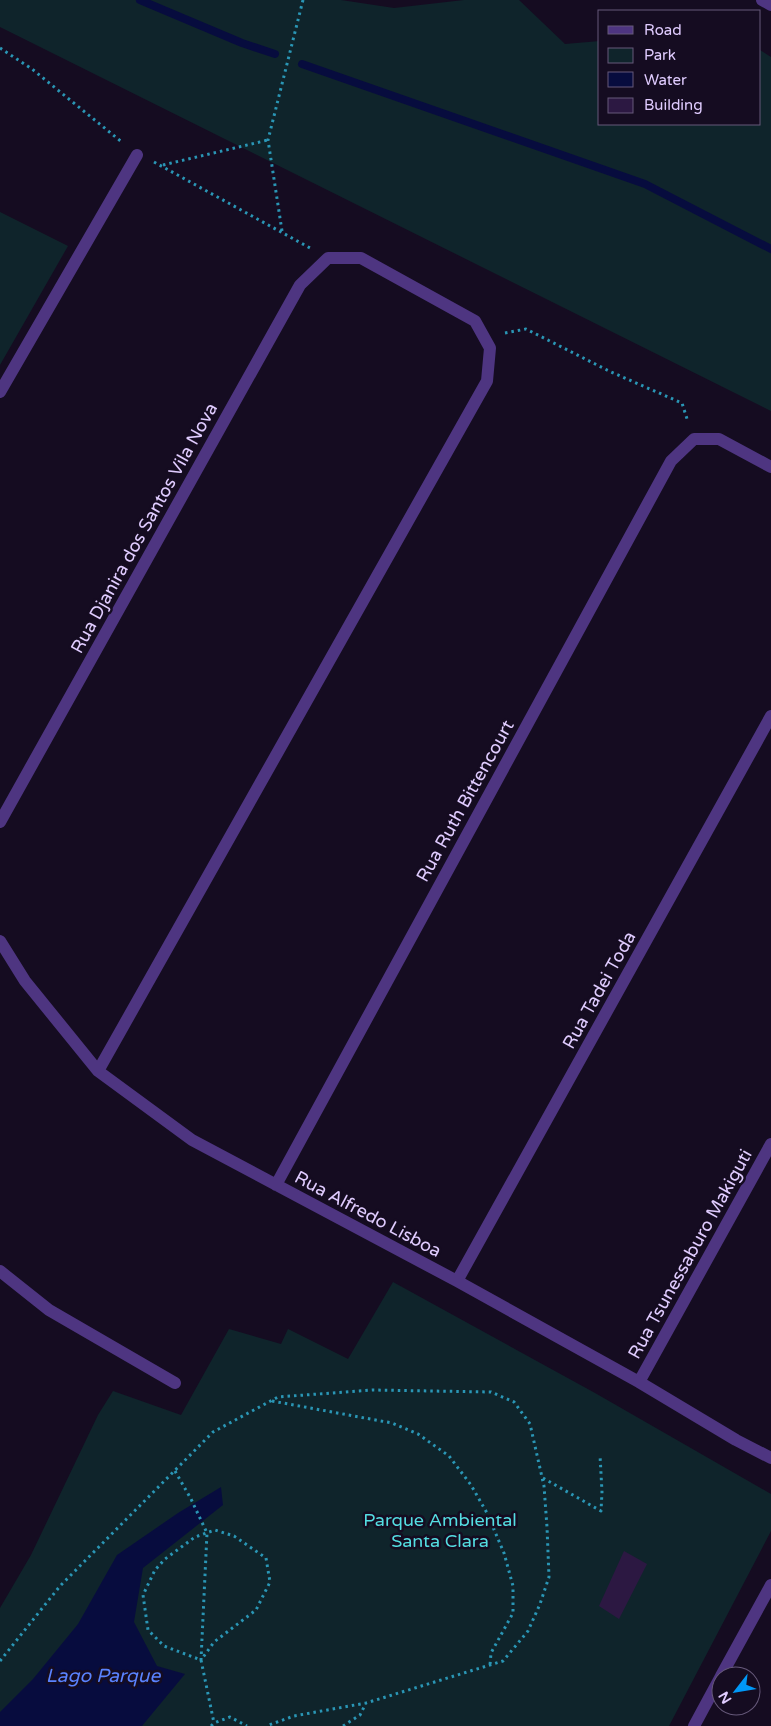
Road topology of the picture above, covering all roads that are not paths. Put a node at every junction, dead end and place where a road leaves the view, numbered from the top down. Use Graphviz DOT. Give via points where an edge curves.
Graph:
graph roads {
  1 [pos="762,0"];
  2 [pos="771,5"];
  3 [pos="137,155"];
  4 [pos="0,392"];
  5 [pos="771,467"];
  6 [pos="771,716"];
  7 [pos="0,822"];
  8 [pos="0,941"];
  9 [pos="98,1071"];
  10 [pos="771,1144"];
  11 [pos="276,1185"];
  12 [pos="0,1271"];
  13 [pos="457,1281"];
  14 [pos="639,1382"];
  15 [pos="175,1383"];
  16 [pos="771,1458"];
  17 [pos="771,1585"];
  18 [pos="726,1666"];
  19 [pos="711,1695"];
  20 [pos="694,1726"];
  1 -- 2 [label="street"];
  3 -- 4 [label="street"];
  5 -- 11 [label="street, Rua Ruth Bittencourt" via="719,439 694,439 671,461"];
  6 -- 13 [label="street, Rua Tadei Toda"];
  7 -- 9 [label="street, Rua Djanira dos Santos Vila Nova" via="300,285 328,258 361,258 475,321 490,348 487,381"];
  8 -- 9 [label="street, Rua Alfredo Lisboa" via="25,981"];
  9 -- 11 [label="street, Rua Alfredo Lisboa" via="192,1140"];
  10 -- 14 [label="street, Rua Tsunessaburo Makiguti"];
  11 -- 13 [label="street, Rua Alfredo Lisboa"];
  12 -- 15 [label="street" via="49,1310"];
  13 -- 14 [label="street, Rua Alfredo Lisboa"];
  14 -- 16 [label="street, Rua Alfredo Lisboa"];
  17 -- 18 [label="street"];
  19 -- 20 [label="street"];
}
